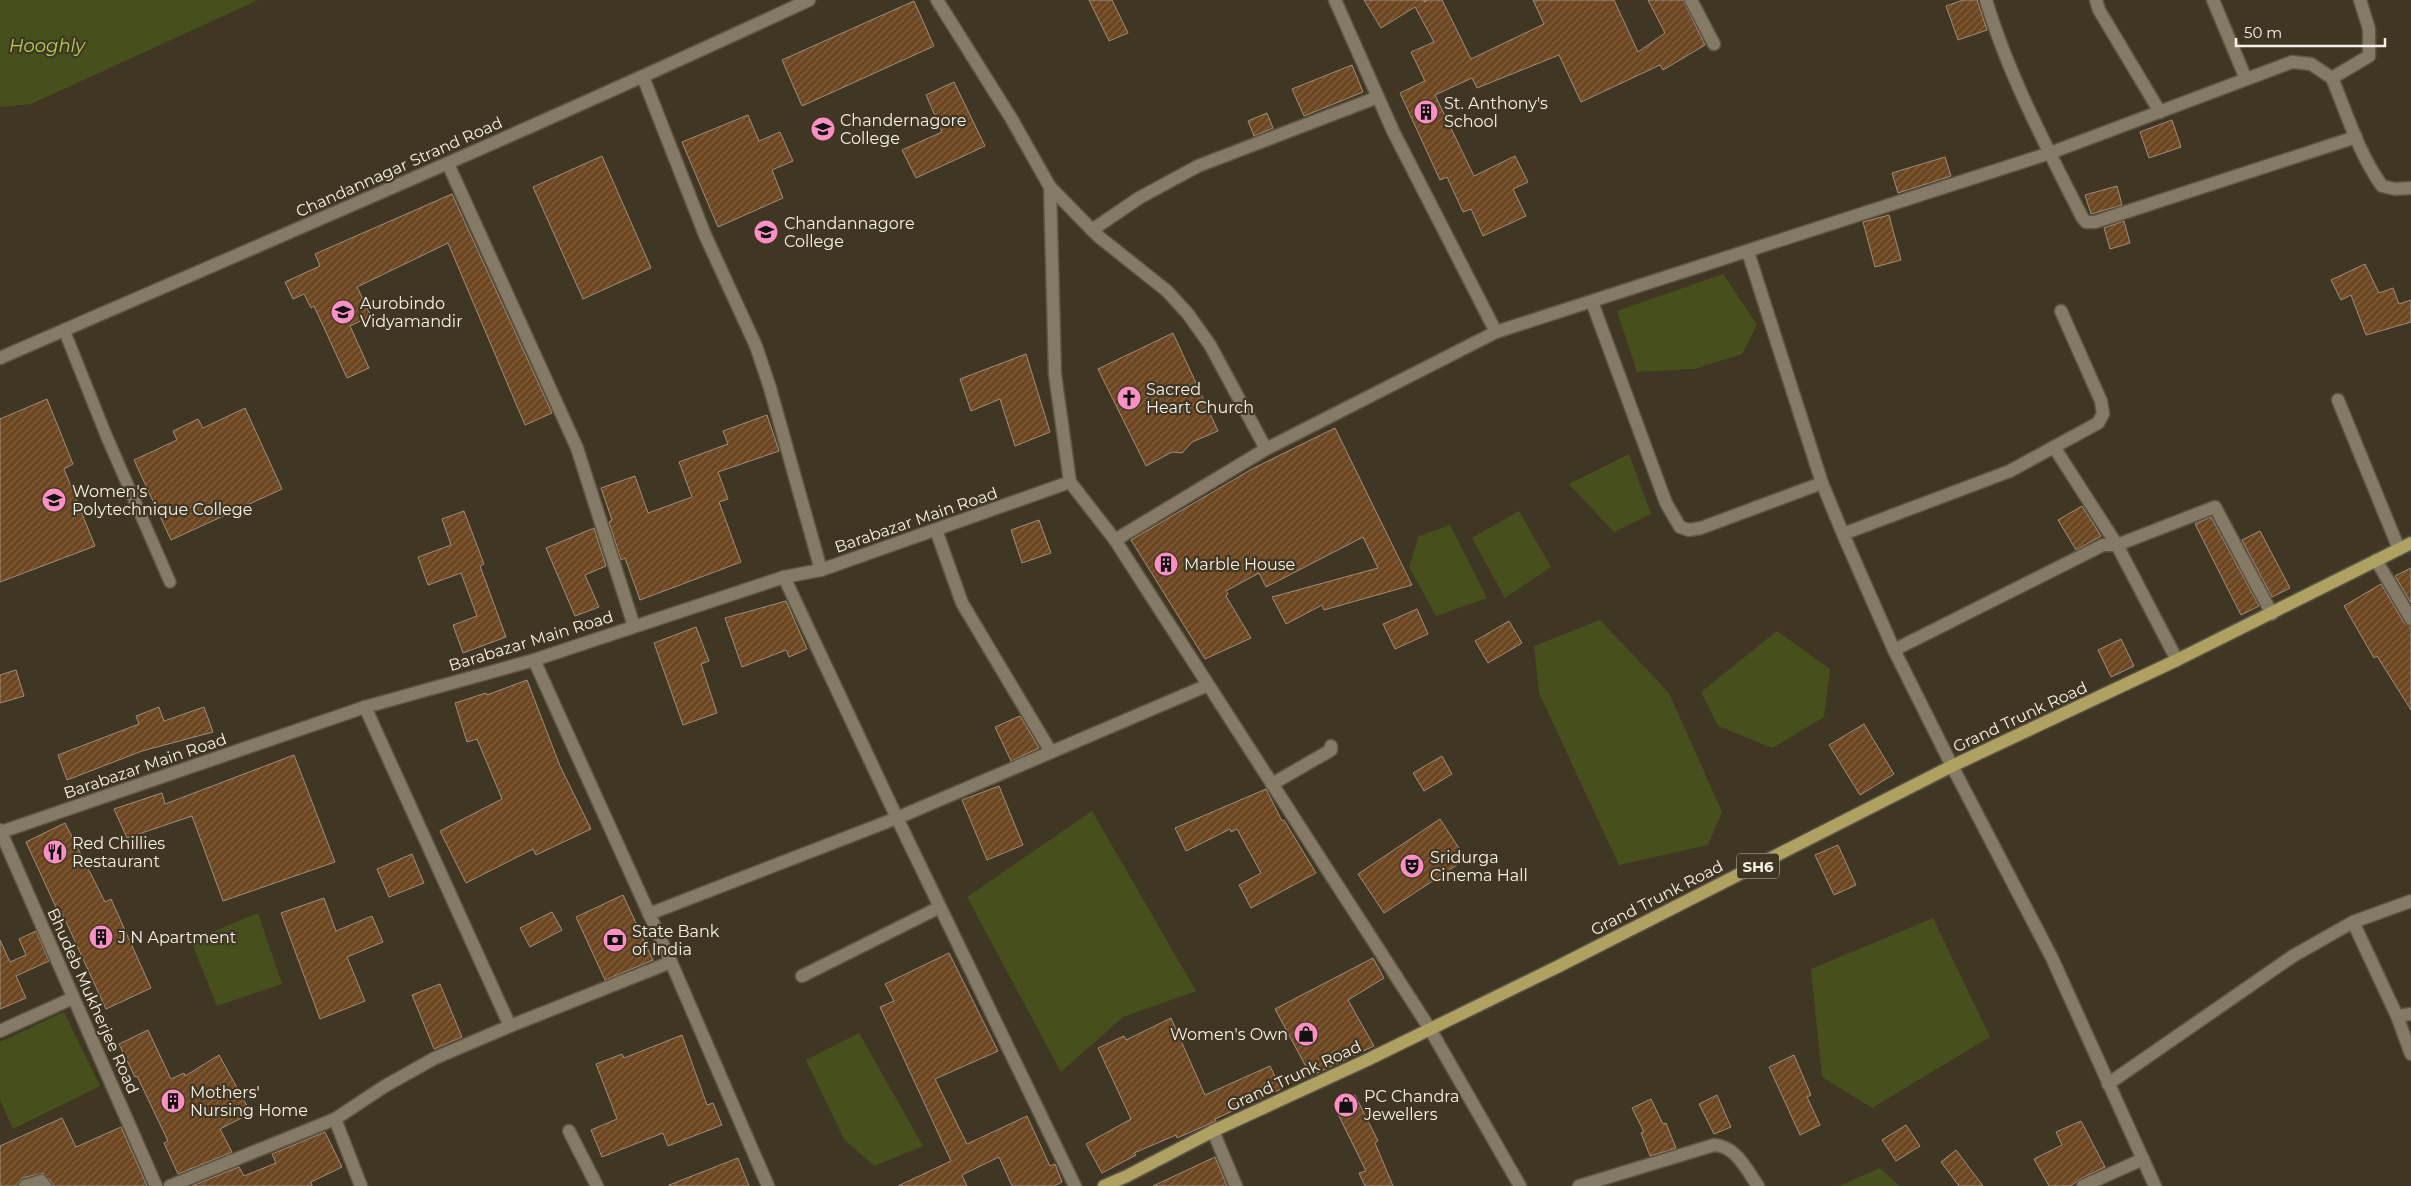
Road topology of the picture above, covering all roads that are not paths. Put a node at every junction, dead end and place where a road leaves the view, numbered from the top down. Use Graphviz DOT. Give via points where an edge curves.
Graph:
graph roads {
  1 [pos="809,0"];
  2 [pos="937,0"];
  3 [pos="1335,0"];
  4 [pos="1691,0"];
  5 [pos="1986,0"];
  6 [pos="2096,0"];
  7 [pos="2213,0"];
  8 [pos="2360,0"];
  9 [pos="1714,44"];
  10 [pos="643,77"];
  11 [pos="2332,78"];
  12 [pos="2246,79"];
  13 [pos="1378,96"];
  14 [pos="2160,112"];
  15 [pos="2356,138"];
  16 [pos="2050,153"];
  17 [pos="448,164"];
  18 [pos="1050,187"];
  19 [pos="2411,188"];
  20 [pos="1092,230"];
  21 [pos="1748,252"];
  22 [pos="1592,302"];
  23 [pos="2061,311"];
  24 [pos="64,330"];
  25 [pos="1496,332"];
  26 [pos="0,358"];
  27 [pos="2338,400"];
  28 [pos="2054,447"];
  29 [pos="1266,449"];
  30 [pos="1070,482"];
  31 [pos="1822,483"];
  32 [pos="936,530"];
  33 [pos="1843,534"];
  34 [pos="1116,540"];
  35 [pos="2411,543"];
  36 [pos="2117,545"];
  37 [pos="2398,549"];
  38 [pos="2376,560"];
  39 [pos="821,570"];
  40 [pos="784,577"];
  41 [pos="170,582"];
  42 [pos="2272,614"];
  43 [pos="2411,619"];
  44 [pos="634,626"];
  45 [pos="1894,650"];
  46 [pos="534,660"];
  47 [pos="2177,660"];
  48 [pos="1208,685"];
  49 [pos="365,707"];
  50 [pos="1331,746"];
  51 [pos="1051,752"];
  52 [pos="1952,766"];
  53 [pos="1272,784"];
  54 [pos="897,818"];
  55 [pos="0,831"];
  56 [pos="2411,901"];
  57 [pos="940,907"];
  58 [pos="649,914"];
  59 [pos="2353,922"];
  60 [pos="670,962"];
  61 [pos="802,976"];
  62 [pos="73,998"];
  63 [pos="2411,1014"];
  64 [pos="2397,1016"];
  65 [pos="510,1026"];
  66 [pos="1430,1029"];
  67 [pos="0,1031"];
  68 [pos="2411,1054"];
  69 [pos="2108,1084"];
  70 [pos="335,1118"];
  71 [pos="569,1131"];
  72 [pos="1213,1131"];
  73 [pos="2143,1159"];
  74 [pos="1110,1185"];
  75 [pos="25,1186"];
  76 [pos="45,1186"];
  77 [pos="156,1186"];
  78 [pos="170,1186"];
  79 [pos="361,1186"];
  80 [pos="597,1186"];
  81 [pos="768,1186"];
  82 [pos="1075,1186"];
  83 [pos="1236,1186"];
  84 [pos="1520,1186"];
  85 [pos="1579,1186"];
  86 [pos="1758,1186"];
  87 [pos="2083,1186"];
  88 [pos="2155,1186"];
  1 -- 10 [label="street, Chandannagar Strand Road"];
  2 -- 18 [label="street"];
  3 -- 13 [label="street"];
  4 -- 9 [label="street"];
  5 -- 16 [label="street" via="1998,38"];
  6 -- 14 [label="street"];
  7 -- 12 [label="street"];
  8 -- 11 [label="street" via="2369,29 2369,56"];
  10 -- 17 [label="street, Chandannagar Strand Road"];
  10 -- 39 [label="street" via="705,235 756,346"];
  11 -- 12 [label="street" via="2311,64 2292,62"];
  11 -- 15 [label="street"];
  12 -- 14 [label="street"];
  13 -- 20 [label="street" via="1198,166 1139,198"];
  13 -- 25 [label="street"];
  14 -- 16 [label="street"];
  15 -- 16 [label="street" via="2095,222 2086,222 2082,217"];
  15 -- 19 [label="street" via="2382,186"];
  16 -- 21 [label="street"];
  17 -- 24 [label="street, Chandannagar Strand Road"];
  17 -- 44 [label="street" via="577,448"];
  18 -- 20 [label="street"];
  18 -- 30 [label="street" via="1055,374"];
  20 -- 29 [label="street" via="1166,291 1188,314 1210,345"];
  21 -- 22 [label="street"];
  21 -- 31 [label="street"];
  22 -- 25 [label="street"];
  22 -- 31 [label="street" via="1653,470 1680,528 1701,528"];
  23 -- 28 [label="street" via="2102,401 2103,414 2098,423"];
  24 -- 26 [label="street, Chandannagar Strand Road"];
  24 -- 41 [label="lane"];
  25 -- 29 [label="street"];
  27 -- 37 [label="street"];
  28 -- 33 [label="street" via="2010,471"];
  28 -- 36 [label="street"];
  29 -- 34 [label="street"];
  30 -- 32 [label="street, Barabazar Main Road"];
  30 -- 34 [label="street"];
  31 -- 33 [label="street"];
  32 -- 39 [label="street, Barabazar Main Road"];
  32 -- 51 [label="street" via="962,603"];
  33 -- 45 [label="street"];
  34 -- 48 [label="street"];
  35 -- 37 [label="main road, Grand Trunk Road / SH6"];
  36 -- 42 [label="street" via="2215,507"];
  36 -- 45 [label="street" via="2102,545"];
  36 -- 47 [label="street"];
  37 -- 38 [label="main road, Grand Trunk Road / SH6"];
  38 -- 42 [label="main road, Grand Trunk Road / SH6"];
  38 -- 43 [label="street"];
  39 -- 40 [label="street, Barabazar Main Road"];
  40 -- 44 [label="street, Barabazar Main Road"];
  40 -- 54 [label="street"];
  42 -- 47 [label="main road, Grand Trunk Road / SH6"];
  44 -- 46 [label="street, Barabazar Main Road"];
  45 -- 52 [label="street"];
  46 -- 49 [label="street, Barabazar Main Road"];
  46 -- 58 [label="street"];
  47 -- 52 [label="main road, Grand Trunk Road / SH6"];
  48 -- 51 [label="street"];
  48 -- 53 [label="street"];
  49 -- 55 [label="street, Barabazar Main Road"];
  49 -- 65 [label="street"];
  50 -- 53 [label="street" via="1331,750 1320,758"];
  51 -- 54 [label="street"];
  52 -- 66 [label="main road, Grand Trunk Road / SH6"];
  52 -- 69 [label="street" via="2052,958"];
  53 -- 66 [label="street"];
  54 -- 57 [label="street"];
  54 -- 58 [label="street"];
  55 -- 62 [label="street, Bhudeb Mukherjee Road"];
  56 -- 59 [label="street"];
  57 -- 61 [label="street"];
  57 -- 82 [label="street"];
  58 -- 60 [label="street"];
  59 -- 64 [label="street"];
  59 -- 69 [label="street" via="2293,956"];
  60 -- 65 [label="street"];
  60 -- 81 [label="street"];
  62 -- 67 [label="street"];
  62 -- 77 [label="street, Bhudeb Mukherjee Road"];
  63 -- 64 [label="street"];
  64 -- 68 [label="street"];
  65 -- 70 [label="street" via="435,1058"];
  66 -- 72 [label="main road, Grand Trunk Road / SH6"];
  66 -- 84 [label="street"];
  69 -- 73 [label="street"];
  70 -- 78 [label="street"];
  70 -- 79 [label="street"];
  71 -- 80 [label="street"];
  72 -- 74 [label="main road, Grand Trunk Road / SH6"];
  72 -- 83 [label="street"];
  73 -- 87 [label="street"];
  73 -- 88 [label="street"];
  75 -- 76 [label="street" via="41,1181"];
  85 -- 86 [label="street" via="1714,1145 1725,1146 1734,1152"];
}
